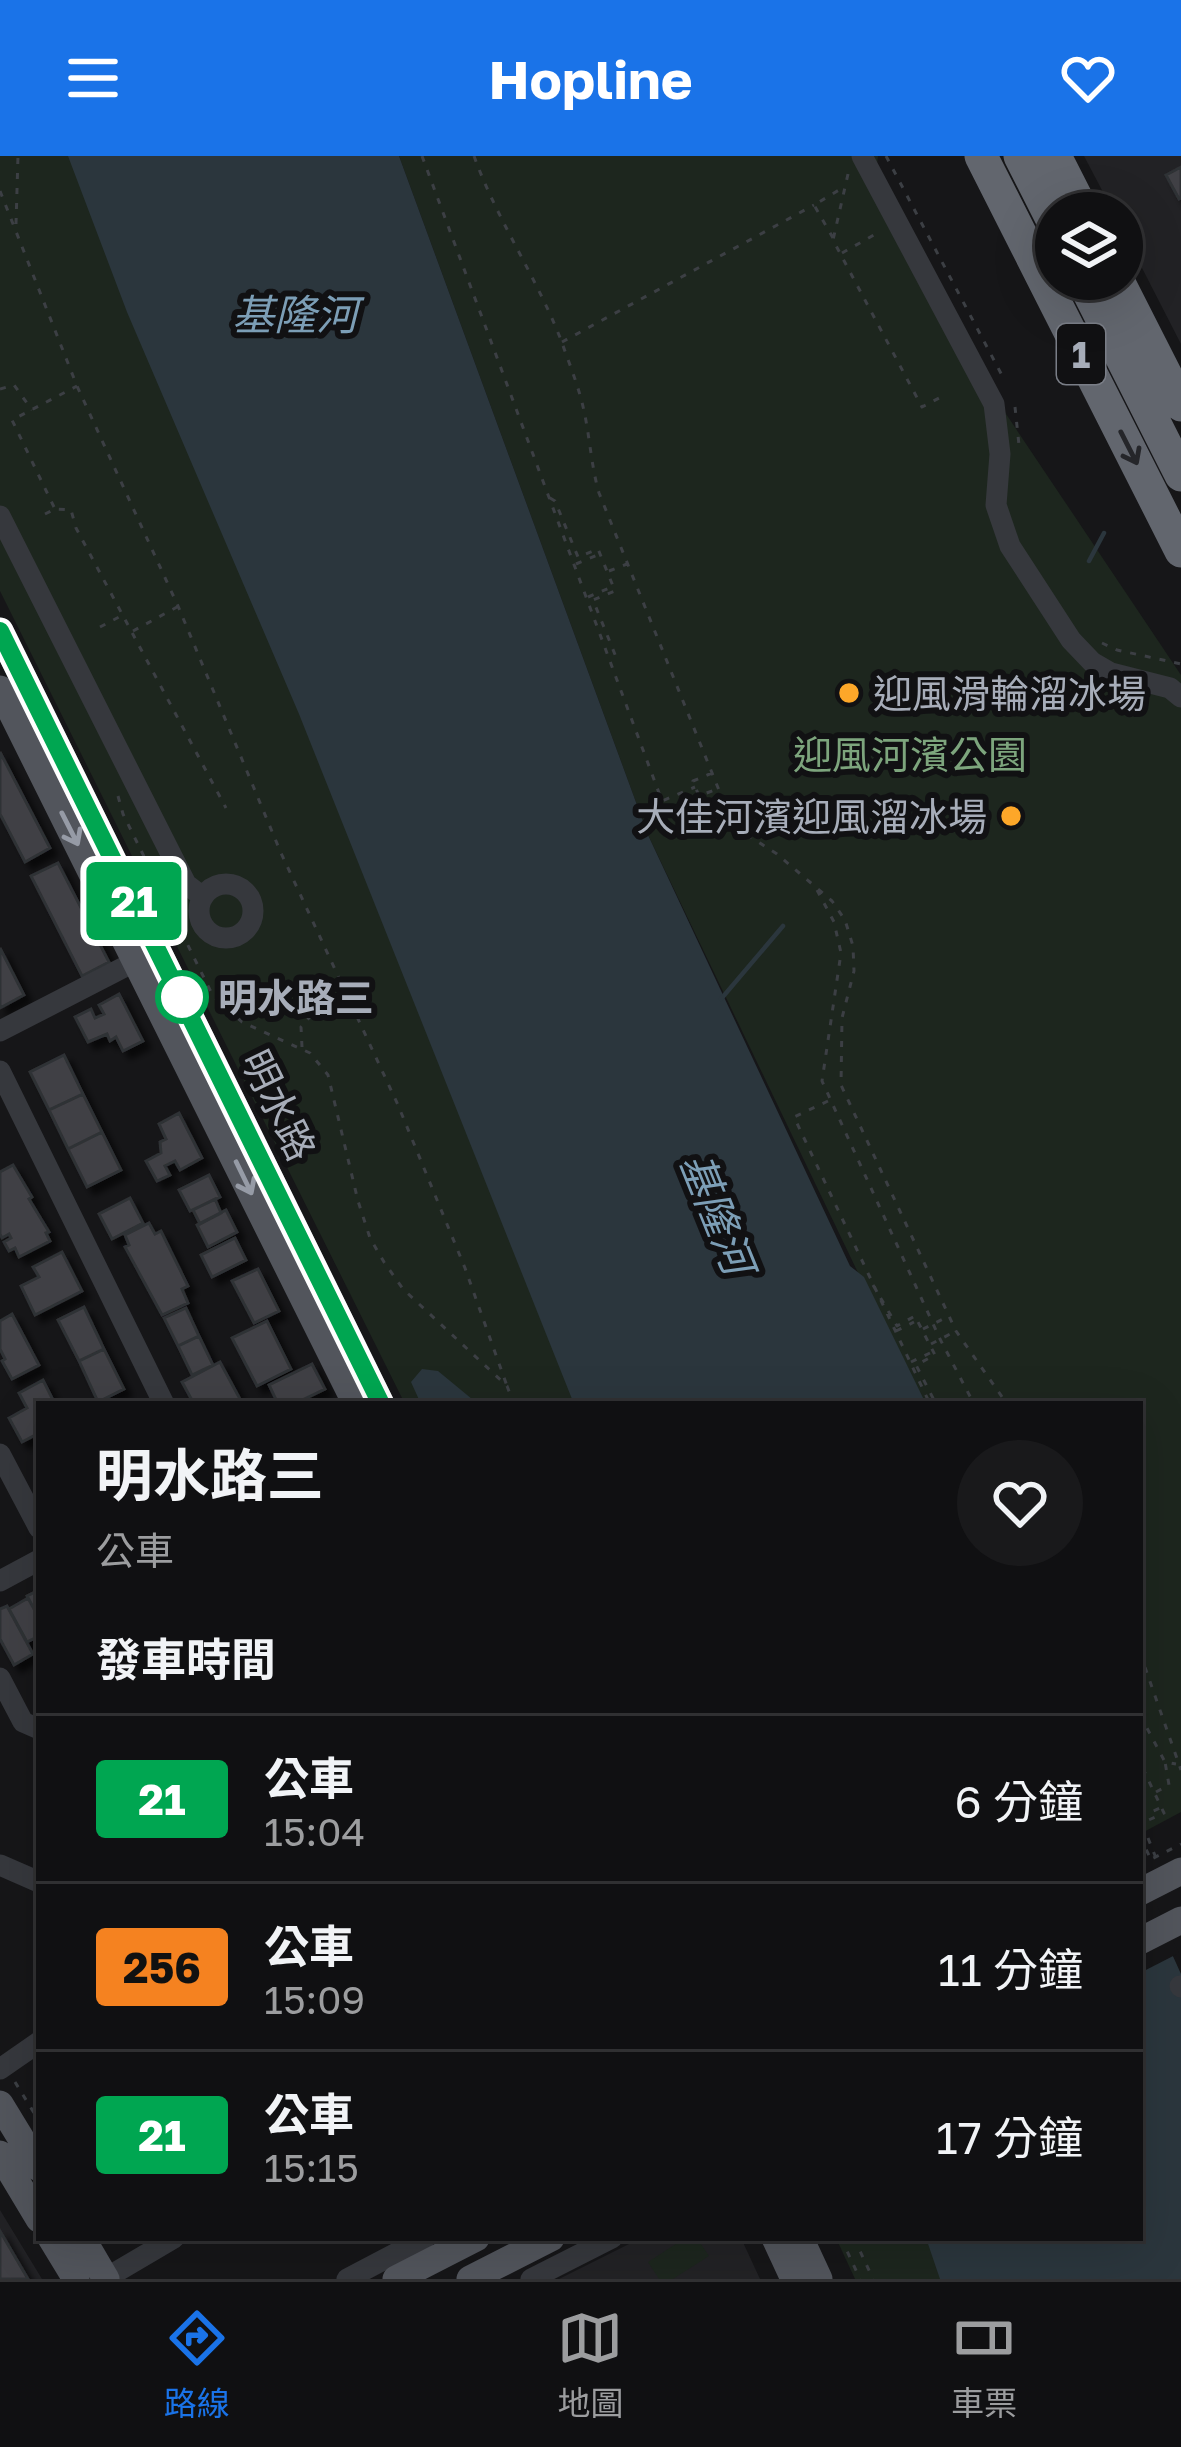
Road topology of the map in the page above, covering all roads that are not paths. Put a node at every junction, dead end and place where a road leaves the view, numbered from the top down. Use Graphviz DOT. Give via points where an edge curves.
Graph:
graph roads {
  1 [pos="981,156"];
  2 [pos="1020,156"];
  3 [pos="1055,156"];
  4 [pos="857,159"];
  5 [pos="1038,192"];
  6 [pos="1073,192"];
  7 [pos="1093,300"];
  8 [pos="1128,300"];
  9 [pos="1181,405"];
  10 [pos="1181,475"];
  11 [pos="0,516"];
  12 [pos="1181,551"];
  13 [pos="0,632"];
  14 [pos="7,672"];
  15 [pos="1181,697"];
  16 [pos="9,718"];
  17 [pos="202,897"];
  18 [pos="136,961"];
  19 [pos="0,1031"];
  20 [pos="0,1071"];
  21 [pos="365,1399"];
  22 [pos="163,1401"];
  23 [pos="0,1454"];
  24 [pos="36,1522"];
  25 [pos="36,1562"];
  26 [pos="0,1581"];
  27 [pos="0,1678"];
  28 [pos="36,1728"];
  29 [pos="0,1865"];
  30 [pos="1167,1868"];
  31 [pos="36,1881"];
  32 [pos="1143,1889"];
  33 [pos="1181,1920"];
  34 [pos="1143,1939"];
  35 [pos="36,2044"];
  36 [pos="1,2068"];
  37 [pos="0,2104"];
  38 [pos="0,2154"];
  39 [pos="36,2163"];
  40 [pos="36,2213"];
  41 [pos="53,2241"];
  42 [pos="84,2241"];
  43 [pos="169,2241"];
  44 [pos="419,2241"];
  45 [pos="470,2241"];
  46 [pos="545,2241"];
  47 [pos="606,2241"];
  48 [pos="776,2241"];
  49 [pos="801,2241"];
  50 [pos="76,2279"];
  51 [pos="106,2279"];
  52 [pos="347,2279"];
  53 [pos="396,2279"];
  54 [pos="470,2279"];
  55 [pos="531,2279"];
  56 [pos="794,2279"];
  57 [pos="819,2279"];
  1 -- 12 [label="highway, 1, one-way"];
  2 -- 5 [label="highway"];
  3 -- 6 [label="highway"];
  4 -- 15 [label="street" via="994,404 996,505 1010,546 1092,662"];
  7 -- 10 [label="highway, 1"];
  8 -- 9 [label="highway, 1"];
  11 -- 17 [label="street" via="186,884"];
  13 -- 14 [label="main road"];
  14 -- 16 [label="main road, 明水路"];
  14 -- 21 [label="main road, 明水路" via="318,1271 350,1318"];
  16 -- 18 [label="main road, 明水路, one-way"];
  18 -- 19 [label="street"];
  18 -- 21 [label="main road, 明水路, one-way"];
  20 -- 22 [label="street"];
  23 -- 24 [label="street"];
  25 -- 26 [label="street"];
  27 -- 28 [label="street" via="23,1722"];
  29 -- 31 [label="street"];
  30 -- 32 [label="main road, bridge"];
  33 -- 34 [label="main road, bridge"];
  35 -- 36 [label="street"];
  37 -- 39 [label="main road"];
  38 -- 40 [label="main road"];
  41 -- 50 [label="main road"];
  42 -- 51 [label="main road"];
  43 -- 51 [label="street"];
  44 -- 52 [label="street"];
  45 -- 53 [label="main road"];
  46 -- 54 [label="main road"];
  47 -- 55 [label="street"];
  48 -- 56 [label="main road"];
  49 -- 57 [label="main road"];
}
